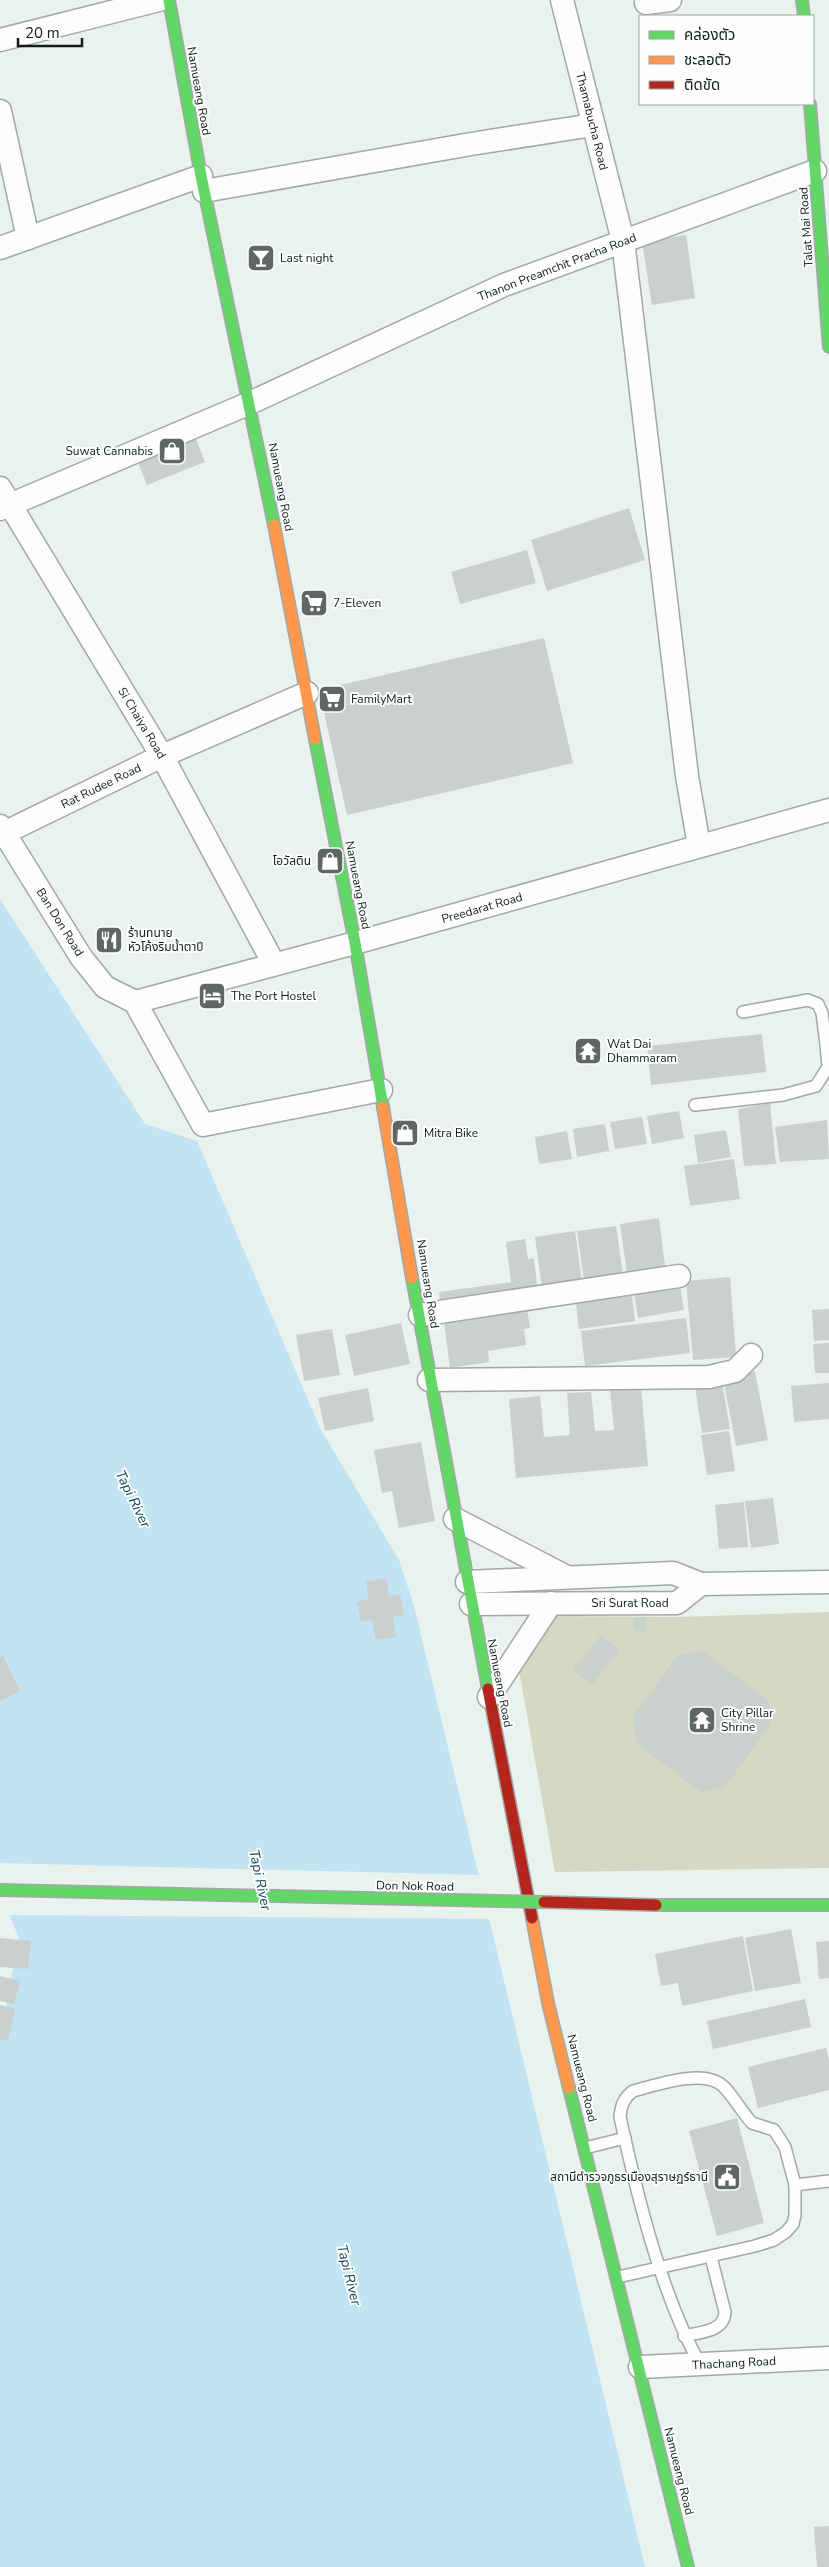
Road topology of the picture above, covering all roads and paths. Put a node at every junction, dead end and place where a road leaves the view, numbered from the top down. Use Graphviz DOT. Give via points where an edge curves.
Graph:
graph roads {
  1 [pos="159,0"];
  2 [pos="169,0"];
  3 [pos="562,0"];
  4 [pos="670,0"];
  5 [pos="802,0"];
  6 [pos="646,3"];
  7 [pos="804,15"];
  8 [pos="0,40"];
  9 [pos="810,105"];
  10 [pos="0,111"];
  11 [pos="593,125"];
  12 [pos="815,170"];
  13 [pos="202,183"];
  14 [pos="28,238"];
  15 [pos="623,241"];
  16 [pos="0,248"];
  17 [pos="828,333"];
  18 [pos="250,403"];
  19 [pos="3,500"];
  20 [pos="307,693"];
  21 [pos="162,756"];
  22 [pos="829,810"];
  23 [pos="2,830"];
  24 [pos="699,846"];
  25 [pos="355,944"];
  26 [pos="274,964"];
  27 [pos="135,1002"];
  28 [pos="743,1012"];
  29 [pos="827,1044"];
  30 [pos="381,1090"];
  31 [pos="695,1106"];
  32 [pos="679,1276"];
  33 [pos="420,1316"];
  34 [pos="751,1355"];
  35 [pos="429,1380"];
  36 [pos="455,1519"];
  37 [pos="567,1578"];
  38 [pos="467,1582"];
  39 [pos="829,1582"];
  40 [pos="701,1584"];
  41 [pos="551,1603"];
  42 [pos="471,1604"];
  43 [pos="489,1697"];
  44 [pos="0,1890"];
  45 [pos="829,1905"];
  46 [pos="625,2138"];
  47 [pos="585,2148"];
  48 [pos="829,2181"];
  49 [pos="795,2184"];
  50 [pos="710,2257"];
  51 [pos="661,2269"];
  52 [pos="618,2277"];
  53 [pos="684,2336"];
  54 [pos="829,2358"];
  55 [pos="700,2364"];
  56 [pos="640,2367"];
  57 [pos="688,2567"];
  1 -- 8 [label="street"];
  2 -- 13 [label="street, Namueang Road"];
  3 -- 11 [label="street, Thamabucha Road"];
  4 -- 6 [label="street"];
  5 -- 7 [label="street"];
  9 -- 12 [label="street, Talat Mai Road"];
  10 -- 14 [label="street"];
  11 -- 13 [label="street"];
  11 -- 15 [label="street, Thamabucha Road"];
  12 -- 15 [label="street, Thanon Preamchit Pracha Road"];
  12 -- 17 [label="street, Talat Mai Road"];
  13 -- 14 [label="street"];
  13 -- 18 [label="street, Namueang Road"];
  14 -- 16 [label="street"];
  15 -- 18 [label="street, Thanon Preamchit Pracha Road" via="504,285"];
  15 -- 24 [label="street, Thamabucha Road" via="686,766"];
  18 -- 19 [label="street, Thanon Preamchit Pracha Road"];
  18 -- 20 [label="street, Namueang Road"];
  19 -- 21 [label="street, Si Chaiya Road"];
  20 -- 21 [label="street, Rat Rudee Road"];
  20 -- 25 [label="street, Namueang Road"];
  21 -- 23 [label="street, Rat Rudee Road"];
  21 -- 26 [label="street, Si Chaiya Road"];
  22 -- 24 [label="street, Preedarat Road"];
  23 -- 27 [label="street, Ban Don Road" via="81,957 105,987"];
  24 -- 25 [label="street, Preedarat Road"];
  25 -- 26 [label="street, Preedarat Road"];
  25 -- 30 [label="street, Namueang Road"];
  26 -- 27 [label="street, Preedarat Road"];
  27 -- 30 [label="street" via="203,1124"];
  28 -- 29 [label="lane" via="808,1000 818,1004 822,1013"];
  29 -- 31 [label="lane" via="828,1067 816,1086 783,1095"];
  30 -- 33 [label="street, Namueang Road"];
  32 -- 33 [label="street"];
  33 -- 35 [label="street, Namueang Road"];
  34 -- 35 [label="street" via="735,1371 709,1377"];
  35 -- 36 [label="street, Namueang Road"];
  36 -- 37 [label="street"];
  36 -- 38 [label="street, Namueang Road"];
  37 -- 38 [label="street"];
  37 -- 40 [label="street" via="673,1573"];
  38 -- 42 [label="street, Namueang Road"];
  39 -- 40 [label="street"];
  40 -- 41 [label="street, Sri Surat Road" via="677,1603"];
  41 -- 42 [label="street, Sri Surat Road"];
  41 -- 43 [label="street"];
  42 -- 43 [label="street, Namueang Road"];
  43 -- 47 [label="street, Namueang Road" via="548,2003"];
  44 -- 45 [label="street, Don Nok Road, bridge" via="656,1905"];
  46 -- 47 [label="lane"];
  46 -- 49 [label="lane" via="620,2108 626,2096 633,2091 697,2078 716,2080 752,2123 768,2126 779,2135"];
  46 -- 51 [label="lane"];
  47 -- 52 [label="street, Namueang Road"];
  48 -- 49 [label="lane"];
  49 -- 50 [label="lane" via="795,2215 786,2232 774,2240"];
  50 -- 51 [label="lane"];
  50 -- 53 [label="lane" via="725,2320 711,2330"];
  51 -- 52 [label="lane"];
  51 -- 53 [label="lane"];
  52 -- 56 [label="street, Namueang Road"];
  53 -- 55 [label="lane"];
  54 -- 55 [label="street, Thachang Road"];
  55 -- 56 [label="street, Thachang Road"];
  56 -- 57 [label="street, Namueang Road"];
}
